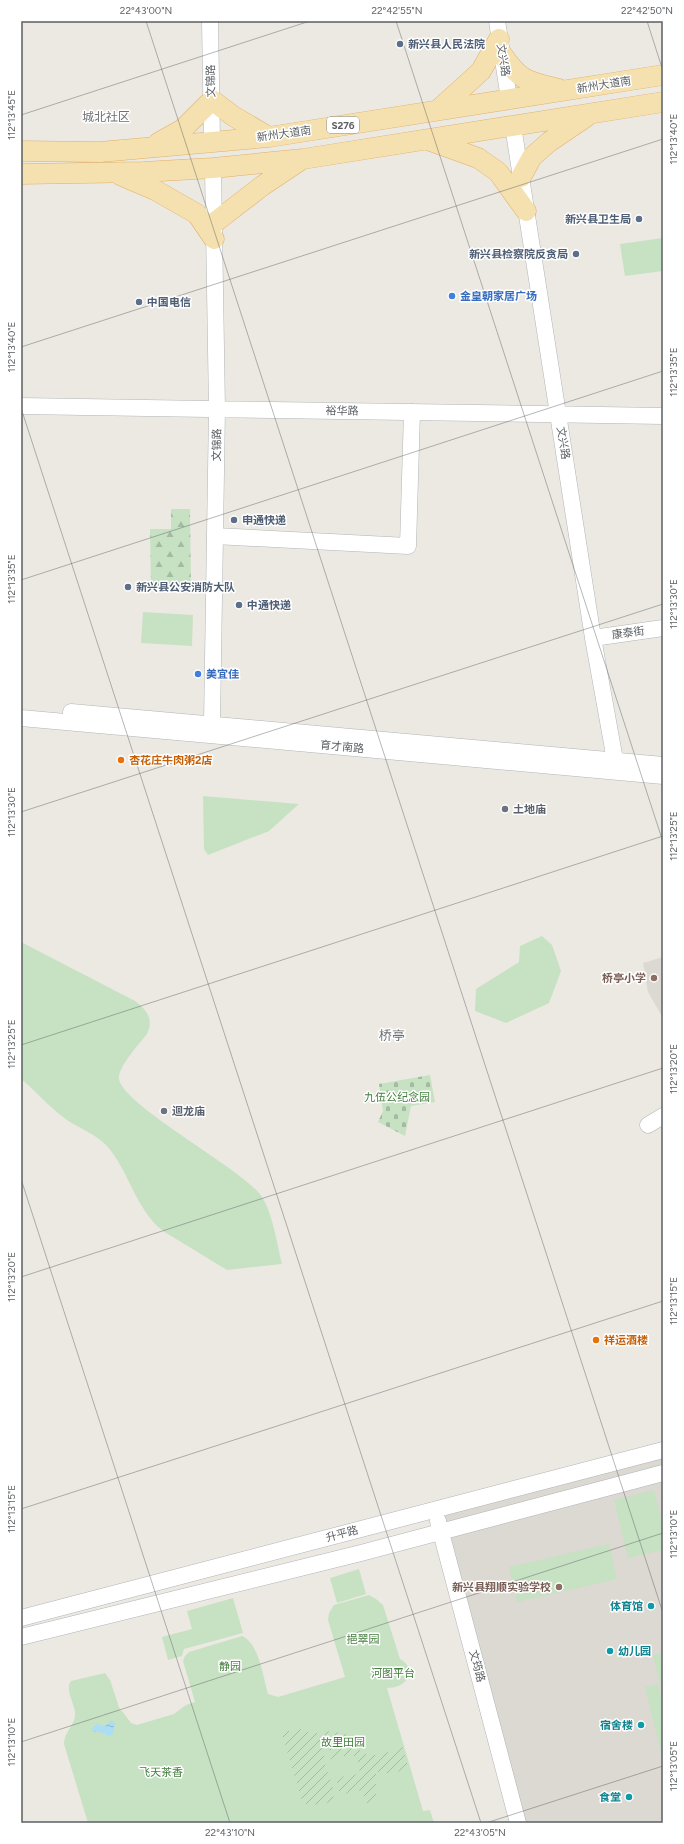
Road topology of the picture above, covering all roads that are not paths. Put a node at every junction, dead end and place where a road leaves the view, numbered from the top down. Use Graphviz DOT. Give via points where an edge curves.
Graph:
graph roads {
  1 [pos="210,21"];
  2 [pos="499,38"];
  3 [pos="663,75"];
  4 [pos="567,90"];
  5 [pos="212,100"];
  6 [pos="509,100"];
  7 [pos="663,102"];
  8 [pos="438,110"];
  9 [pos="592,113"];
  10 [pos="513,126"];
  11 [pos="269,137"];
  12 [pos="426,140"];
  13 [pos="212,141"];
  14 [pos="150,147"];
  15 [pos="21,151"];
  16 [pos="303,159"];
  17 [pos="213,168"];
  18 [pos="116,173"];
  19 [pos="21,174"];
  20 [pos="521,177"];
  21 [pos="526,211"];
  22 [pos="214,231"];
  23 [pos="21,406"];
  24 [pos="217,409"];
  25 [pos="412,412"];
  26 [pos="558,415"];
  27 [pos="663,416"];
  28 [pos="215,536"];
  29 [pos="663,628"];
  30 [pos="593,638"];
  31 [pos="21,708"];
  32 [pos="21,718"];
  33 [pos="212,723"];
  34 [pos="615,760"];
  35 [pos="663,765"];
  36 [pos="663,776"];
  37 [pos="663,1116"];
  38 [pos="648,1125"];
  39 [pos="663,1450"];
  40 [pos="663,1473"];
  41 [pos="436,1510"];
  42 [pos="441,1532"];
  43 [pos="21,1618"];
  44 [pos="21,1637"];
  45 [pos="518,1823"];
  1 -- 5 [label="street, 文锦路"];
  2 -- 4 [label="main road" via="512,69 522,78"];
  2 -- 6 [label="street, 文兴路"];
  2 -- 8 [label="main road" via="481,71"];
  3 -- 4 [label="main road, 新州大道南 / S276"];
  4 -- 6 [label="main road, 新州大道南 / S276"];
  5 -- 11 [label="main road"];
  5 -- 13 [label="street, 文锦路"];
  5 -- 14 [label="main road" via="183,129"];
  6 -- 8 [label="main road, 新州大道南 / S276"];
  7 -- 9 [label="main road"];
  8 -- 11 [label="main road, 新州大道南 / S276"];
  9 -- 10 [label="main road"];
  9 -- 20 [label="main road" via="549,142 532,157"];
  10 -- 12 [label="main road"];
  10 -- 20 [label="street, 文兴路"];
  11 -- 13 [label="main road, 新州大道南 / S276"];
  12 -- 16 [label="main road"];
  12 -- 21 [label="main road" via="478,158 498,172"];
  13 -- 14 [label="main road, 新州大道南 / S276"];
  14 -- 15 [label="main road, 新州大道南 / S276" via="100,152"];
  16 -- 17 [label="main road"];
  16 -- 22 [label="main road" via="262,186"];
  17 -- 18 [label="main road"];
  17 -- 22 [label="street, 文锦路"];
  18 -- 19 [label="main road"];
  18 -- 22 [label="main road" via="155,190 197,214"];
  20 -- 21 [label="street, 文兴路"];
  21 -- 26 [label="street, 文兴路"];
  22 -- 24 [label="street, 文锦路"];
  23 -- 24 [label="street, 裕华路"];
  24 -- 25 [label="street, 裕华路"];
  24 -- 28 [label="street, 文锦路"];
  25 -- 26 [label="street, 裕华路"];
  25 -- 28 [label="street" via="408,546"];
  26 -- 27 [label="street, 裕华路"];
  26 -- 30 [label="street, 文兴路"];
  28 -- 33 [label="street, 文锦路"];
  29 -- 30 [label="street, 康泰街"];
  30 -- 34 [label="street, 文兴路"];
  31 -- 33 [label="street, 育才南路"];
  32 -- 36 [label="street, 育才南路"];
  33 -- 34 [label="street, 育才南路"];
  34 -- 35 [label="street, 育才南路"];
  37 -- 38 [label="street"];
  39 -- 41 [label="street, 升平路"];
  40 -- 42 [label="street, 升平路"];
  41 -- 42 [label="street, 文筠路"];
  41 -- 43 [label="street, 升平路"];
  42 -- 44 [label="street, 升平路"];
  42 -- 45 [label="street, 文筠路"];
}
